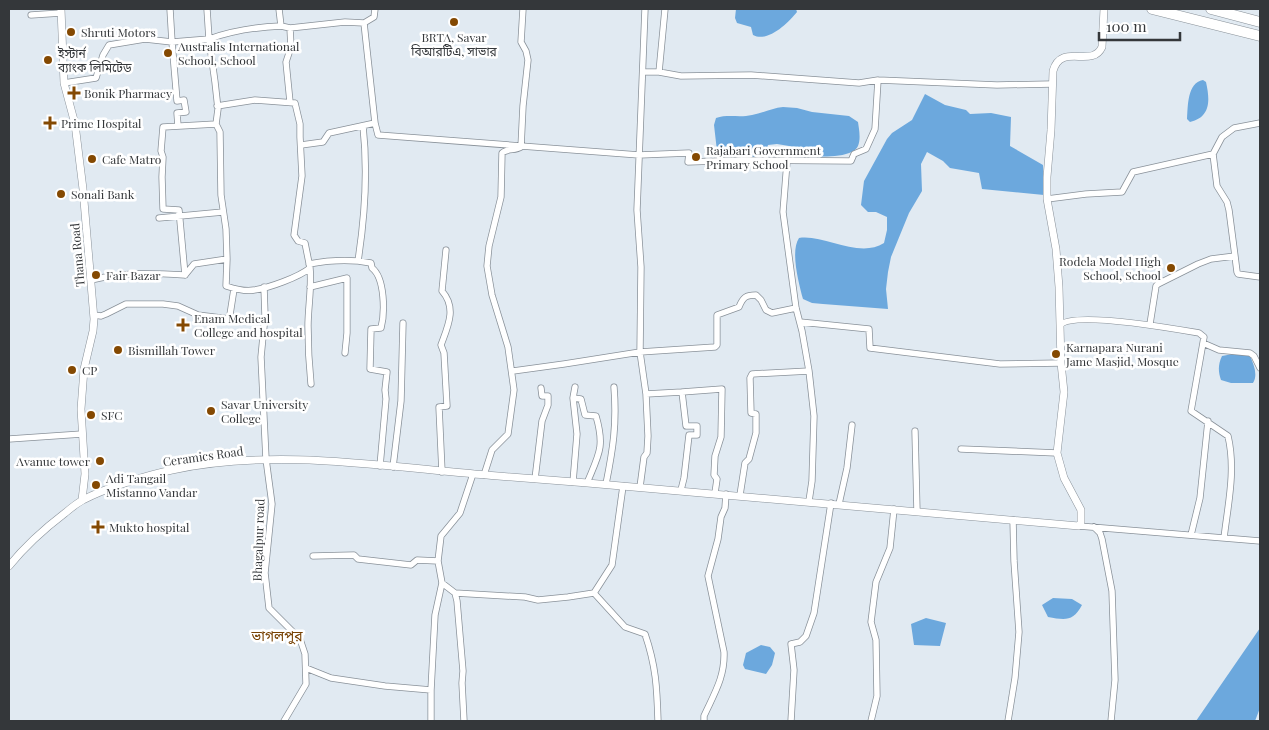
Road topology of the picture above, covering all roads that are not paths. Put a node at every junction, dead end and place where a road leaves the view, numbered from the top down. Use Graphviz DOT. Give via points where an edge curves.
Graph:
graph roads {
  1 [pos="170,9"];
  2 [pos="207,9"];
  3 [pos="279,9"];
  4 [pos="375,9"];
  5 [pos="523,9"];
  6 [pos="645,9"];
  7 [pos="665,9"];
  8 [pos="1104,9"];
  9 [pos="1152,9"];
  10 [pos="1178,9"];
  11 [pos="1210,9"];
  12 [pos="1232,9"];
  13 [pos="61,11"];
  14 [pos="31,15"];
  15 [pos="1260,16"];
  16 [pos="1260,22"];
  17 [pos="364,23"];
  18 [pos="281,26"];
  19 [pos="290,28"];
  20 [pos="1260,29"];
  21 [pos="1260,36"];
  22 [pos="209,39"];
  23 [pos="172,42"];
  24 [pos="643,72"];
  25 [pos="660,72"];
  26 [pos="878,80"];
  27 [pos="64,83"];
  28 [pos="1052,84"];
  29 [pos="290,102"];
  30 [pos="217,106"];
  31 [pos="375,123"];
  32 [pos="1260,123"];
  33 [pos="216,124"];
  34 [pos="178,126"];
  35 [pos="362,126"];
  36 [pos="301,145"];
  37 [pos="521,147"];
  38 [pos="1213,154"];
  39 [pos="639,155"];
  40 [pos="787,162"];
  41 [pos="1048,199"];
  42 [pos="223,212"];
  43 [pos="179,215"];
  44 [pos="159,218"];
  45 [pos="446,250"];
  46 [pos="1235,256"];
  47 [pos="227,259"];
  48 [pos="358,260"];
  49 [pos="309,266"];
  50 [pos="185,275"];
  51 [pos="1260,277"];
  52 [pos="91,280"];
  53 [pos="264,287"];
  54 [pos="310,287"];
  55 [pos="234,289"];
  56 [pos="796,308"];
  57 [pos="94,315"];
  58 [pos="800,322"];
  59 [pos="403,323"];
  60 [pos="1150,324"];
  61 [pos="1060,325"];
  62 [pos="1203,343"];
  63 [pos="640,352"];
  64 [pos="345,353"];
  65 [pos="1061,363"];
  66 [pos="1260,368"];
  67 [pos="809,370"];
  68 [pos="513,371"];
  69 [pos="311,384"];
  70 [pos="574,387"];
  71 [pos="614,387"];
  72 [pos="541,388"];
  73 [pos="682,392"];
  74 [pos="646,394"];
  75 [pos="574,398"];
  76 [pos="1208,421"];
  77 [pos="852,424"];
  78 [pos="915,431"];
  79 [pos="82,434"];
  80 [pos="9,438"];
  81 [pos="961,449"];
  82 [pos="1057,453"];
  83 [pos="266,459"];
  84 [pos="380,466"];
  85 [pos="393,467"];
  86 [pos="442,472"];
  87 [pos="472,474"];
  88 [pos="484,475"];
  89 [pos="535,479"];
  90 [pos="573,482"];
  91 [pos="587,483"];
  92 [pos="606,484"];
  93 [pos="623,486"];
  94 [pos="640,487"];
  95 [pos="681,490"];
  96 [pos="715,493"];
  97 [pos="726,494"];
  98 [pos="740,495"];
  99 [pos="82,500"];
  100 [pos="809,501"];
  101 [pos="831,503"];
  102 [pos="840,504"];
  103 [pos="894,509"];
  104 [pos="917,511"];
  105 [pos="1013,520"];
  106 [pos="1079,526"];
  107 [pos="1094,527"];
  108 [pos="1191,535"];
  109 [pos="1224,538"];
  110 [pos="1260,541"];
  111 [pos="313,556"];
  112 [pos="438,561"];
  113 [pos="9,565"];
  114 [pos="442,583"];
  115 [pos="455,592"];
  116 [pos="594,592"];
  117 [pos="306,668"];
  118 [pos="431,690"];
  119 [pos="284,721"];
  120 [pos="431,721"];
  121 [pos="464,721"];
  122 [pos="658,721"];
  123 [pos="704,721"];
  124 [pos="791,721"];
  125 [pos="871,721"];
  126 [pos="1008,721"];
  127 [pos="1111,721"];
  1 -- 23 [label="street"];
  2 -- 22 [label="street"];
  3 -- 18 [label="street"];
  4 -- 17 [label="street" via="374,17"];
  5 -- 37 [label="street" via="521,42 528,60"];
  6 -- 24 [label="street"];
  7 -- 25 [label="street"];
  8 -- 28 [label="street" via="1101,50 1092,56 1061,58 1055,64"];
  9 -- 21 [label="highway"];
  10 -- 20 [label="highway"];
  11 -- 16 [label="highway"];
  12 -- 15 [label="highway"];
  13 -- 14 [label="street"];
  13 -- 27 [label="street, Thana Road"];
  17 -- 19 [label="street"];
  17 -- 31 [label="street"];
  18 -- 19 [label="street"];
  18 -- 22 [label="street" via="227,33"];
  19 -- 29 [label="street" via="291,47 286,62"];
  22 -- 23 [label="street"];
  22 -- 30 [label="street"];
  23 -- 27 [label="street" via="145,39 109,45 96,78"];
  23 -- 34 [label="street" via="177,101 184,100 186,112 177,113"];
  24 -- 25 [label="street"];
  24 -- 39 [label="street"];
  25 -- 26 [label="street" via="681,76 752,75 858,83"];
  26 -- 28 [label="street"];
  26 -- 40 [label="street" via="875,129 866,148 854,154 851,161"];
  27 -- 52 [label="street, Thana Road" via="75,124"];
  28 -- 41 [label="street"];
  29 -- 30 [label="street" via="255,100"];
  29 -- 36 [label="street" via="295,103"];
  30 -- 33 [label="street"];
  31 -- 35 [label="street"];
  31 -- 37 [label="street" via="378,135"];
  32 -- 38 [label="street" via="1234,128 1222,137"];
  33 -- 34 [label="street"];
  33 -- 47 [label="street" via="220,132"];
  34 -- 43 [label="street" via="163,127 161,151 163,209 179,210"];
  35 -- 36 [label="street" via="330,133 323,142"];
  35 -- 48 [label="street" via="366,182"];
  36 -- 49 [label="street" via="302,176 294,235 305,243"];
  37 -- 39 [label="street"];
  37 -- 68 [label="street" via="502,153 501,197 487,266"];
  38 -- 41 [label="street" via="1133,172 1122,192"];
  38 -- 46 [label="street" via="1217,186 1229,210"];
  39 -- 40 [label="street" via="689,153 688,162"];
  39 -- 63 [label="street"];
  40 -- 56 [label="street" via="783,212"];
  41 -- 61 [label="street" via="1056,249"];
  42 -- 43 [label="street"];
  43 -- 44 [label="street"];
  43 -- 50 [label="street"];
  45 -- 86 [label="street" via="442,291 450,305 450,319 441,345 447,406 439,407"];
  46 -- 51 [label="street" via="1238,274"];
  46 -- 60 [label="street" via="1211,259 1158,284"];
  47 -- 50 [label="street" via="194,264"];
  47 -- 55 [label="street" via="226,286"];
  48 -- 49 [label="street" via="340,259"];
  48 -- 84 [label="street" via="371,263 378,272 382,291 384,318 381,328 371,329 370,370 388,372"];
  49 -- 53 [label="street" via="302,275"];
  49 -- 54 [label="street"];
  50 -- 52 [label="street" via="116,274"];
  52 -- 57 [label="street, Thana Road"];
  53 -- 55 [label="street"];
  53 -- 83 [label="street, Bhagalpur road" via="261,356"];
  54 -- 64 [label="street" via="347,278"];
  54 -- 69 [label="street" via="308,356"];
  55 -- 57 [label="street" via="230,320 198,315 178,306 163,304 126,304 101,316"];
  56 -- 58 [label="street"];
  56 -- 63 [label="street" via="772,313 756,295 747,295 739,307 717,315 715,347"];
  57 -- 79 [label="street, Thana Road" via="84,369"];
  58 -- 65 [label="street" via="869,329 870,348 1000,364"];
  58 -- 67 [label="street"];
  59 -- 85 [label="street" via="401,401"];
  60 -- 61 [label="street" via="1066,320"];
  60 -- 62 [label="street" via="1198,333 1204,338"];
  61 -- 65 [label="street"];
  62 -- 66 [label="street" via="1219,350 1250,353"];
  62 -- 76 [label="street" via="1191,411"];
  63 -- 68 [label="street"];
  63 -- 74 [label="street"];
  65 -- 82 [label="street" via="1064,392"];
  67 -- 98 [label="street" via="752,374 751,413 756,414 756,433 745,463"];
  67 -- 100 [label="street" via="814,416"];
  68 -- 88 [label="street" via="514,390 508,434 492,450"];
  70 -- 75 [label="street"];
  71 -- 92 [label="street" via="614,444"];
  72 -- 89 [label="street" via="542,396 548,396 548,405 542,421"];
  73 -- 74 [label="street"];
  73 -- 95 [label="street" via="686,426 697,426 697,434 689,435"];
  73 -- 96 [label="street" via="722,390 722,437 715,456"];
  74 -- 94 [label="street" via="648,453 644,457"];
  75 -- 90 [label="street" via="577,434"];
  75 -- 91 [label="street" via="581,399 586,415 596,416 600,428 600,452"];
  76 -- 108 [label="street" via="1200,498"];
  76 -- 109 [label="street" via="1228,436 1231,448 1232,473"];
  77 -- 102 [label="street"];
  78 -- 104 [label="street"];
  79 -- 80 [label="street"];
  79 -- 99 [label="street, Thana Road" via="85,474"];
  81 -- 82 [label="street"];
  82 -- 106 [label="street" via="1064,478 1081,510"];
  83 -- 84 [label="street, Ceramics Road"];
  83 -- 99 [label="street, Ceramics Road" via="171,470"];
  83 -- 117 [label="street, Bhagalpur road" via="272,504 265,573 269,608 300,639 306,654"];
  84 -- 85 [label="street, Ceramics Road"];
  85 -- 86 [label="street, Ceramics Road"];
  86 -- 87 [label="street, Ceramics Road"];
  87 -- 88 [label="street, Ceramics Road"];
  87 -- 112 [label="street" via="460,513 441,536"];
  88 -- 89 [label="street, Ceramics Road"];
  89 -- 90 [label="street, Ceramics Road"];
  90 -- 91 [label="street, Ceramics Road"];
  91 -- 92 [label="street, Ceramics Road"];
  92 -- 93 [label="street, Ceramics Road"];
  93 -- 94 [label="street, Ceramics Road"];
  93 -- 116 [label="street" via="612,566"];
  94 -- 95 [label="street, Ceramics Road"];
  95 -- 96 [label="street, Ceramics Road"];
  96 -- 97 [label="street, Ceramics Road"];
  97 -- 98 [label="street, Ceramics Road"];
  97 -- 123 [label="street" via="708,576 725,664"];
  98 -- 100 [label="street, Ceramics Road"];
  99 -- 113 [label="street, Ceramics Road" via="34,537"];
  100 -- 101 [label="street, Ceramics Road"];
  101 -- 102 [label="street, Ceramics Road"];
  101 -- 124 [label="street" via="814,613 806,636 791,644 794,670"];
  102 -- 103 [label="street, Ceramics Road"];
  103 -- 104 [label="street, Ceramics Road"];
  103 -- 125 [label="street" via="890,548 876,582 871,622 876,640 877,696"];
  104 -- 105 [label="street, Ceramics Road"];
  105 -- 106 [label="street, Ceramics Road"];
  105 -- 126 [label="street" via="1019,632"];
  106 -- 107 [label="street"];
  107 -- 108 [label="street"];
  107 -- 127 [label="street" via="1102,539 1112,591 1115,680"];
  108 -- 109 [label="street"];
  109 -- 110 [label="street"];
  111 -- 112 [label="street" via="354,555 358,559 411,565 418,560"];
  112 -- 114 [label="street"];
  114 -- 115 [label="street"];
  114 -- 118 [label="street" via="435,615"];
  115 -- 116 [label="street" via="538,600"];
  115 -- 121 [label="street"];
  116 -- 122 [label="street" via="625,627 645,634 658,692"];
  117 -- 118 [label="street" via="331,678"];
  117 -- 119 [label="street, Bhagalpur road" via="306,684"];
  118 -- 120 [label="street"];
}
